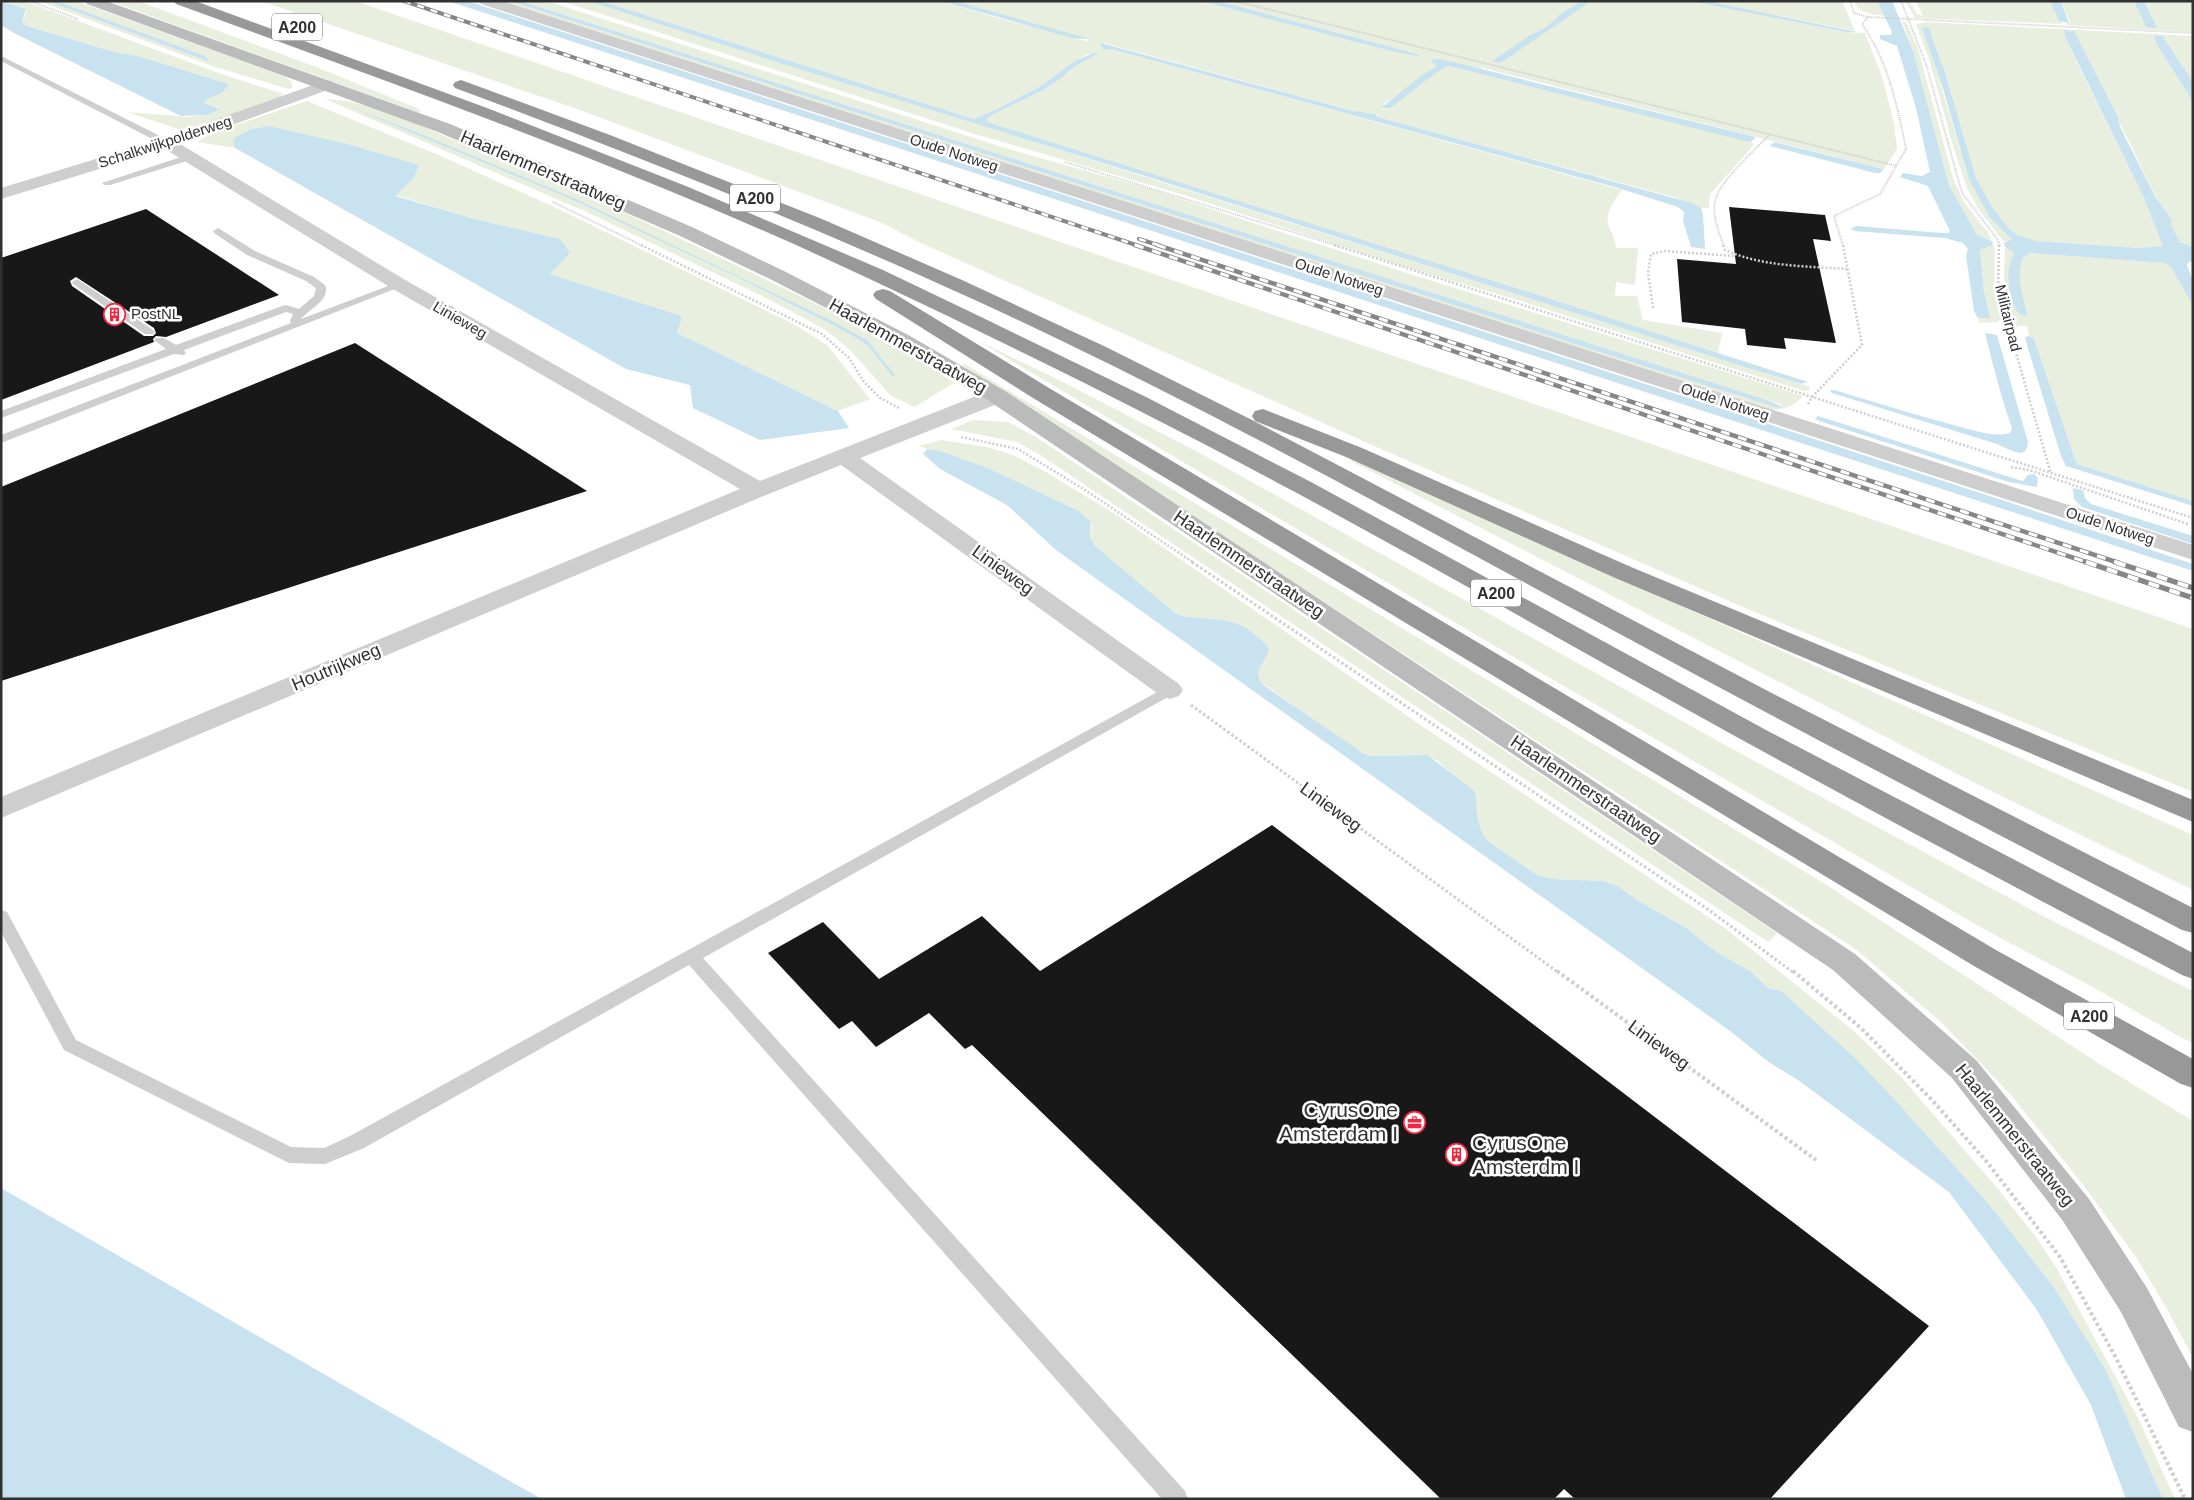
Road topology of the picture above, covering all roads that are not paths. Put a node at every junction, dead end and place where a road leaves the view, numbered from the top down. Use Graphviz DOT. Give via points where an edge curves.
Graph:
graph roads {
  1 [pos="92,1"];
  2 [pos="181,1"];
  3 [pos="486,1"];
  4 [pos="369,52"];
  5 [pos="1,58"];
  6 [pos="327,86"];
  7 [pos="167,143"];
  8 [pos="190,157"];
  9 [pos="107,184"];
  10 [pos="1,194"];
  11 [pos="218,231"];
  12 [pos="791,237"];
  13 [pos="77,282"];
  14 [pos="400,285"];
  15 [pos="300,313"];
  16 [pos="295,326"];
  17 [pos="149,332"];
  18 [pos="160,340"];
  19 [pos="175,350"];
  20 [pos="195,364"];
  21 [pos="1130,367"];
  22 [pos="997,396"];
  23 [pos="1,415"];
  24 [pos="1,439"];
  25 [pos="844,457"];
  26 [pos="758,490"];
  27 [pos="2193,553"];
  28 [pos="1170,690"];
  29 [pos="1,808"];
  30 [pos="2193,812"];
  31 [pos="1,916"];
  32 [pos="2193,922"];
  33 [pos="691,956"];
  34 [pos="2193,967"];
  35 [pos="2193,1075"];
  36 [pos="2193,1414"];
  37 [pos="1177,1499"];
  1 -- 6 [label="main road, Haarlemmerstraatweg"];
  2 -- 12 [label="highway, A200" via="614,163"];
  3 -- 27 [label="street, Oude Notweg"];
  4 -- 21 [label="highway, A200" via="588,131 772,205 1025,316"];
  5 -- 7 [label="lane"];
  6 -- 7 [label="street, Schalkwijkpolderweg"];
  6 -- 22 [label="main road, Haarlemmerstraatweg" via="444,128 685,231 903,340"];
  7 -- 8 [label="street, Linieweg"];
  7 -- 10 [label="street, Schalkwijkpolderweg"];
  8 -- 9 [label="lane" via="134,179"];
  8 -- 14 [label="street, Linieweg"];
  11 -- 15 [label="lane" via="251,253 321,287 318,297"];
  12 -- 34 [label="highway, A200" via="969,318 1168,417 1891,809"];
  12 -- 35 [label="highway, A200" via="1042,393 1985,958"];
  13 -- 17 [label="lane"];
  14 -- 16 [label="lane"];
  14 -- 26 [label="street, Linieweg"];
  15 -- 16 [label="lane" via="295,319"];
  15 -- 19 [label="lane" via="286,308"];
  16 -- 20 [label="lane"];
  18 -- 19 [label="lane"];
  19 -- 20 [label="lane"];
  19 -- 23 [label="lane"];
  20 -- 24 [label="lane"];
  21 -- 30 [label="highway, A200" via="1275,420 1804,650"];
  21 -- 32 [label="highway, A200" via="1255,429 1841,742"];
  22 -- 25 [label="street"];
  22 -- 36 [label="main road, Haarlemmerstraatweg" via="1844,962 1964,1069 2076,1210 2134,1300"];
  25 -- 26 [label="street"];
  25 -- 28 [label="street, Linieweg"];
  26 -- 29 [label="street, Houtrijkweg"];
  28 -- 33 [label="lane"];
  31 -- 33 [label="lane" via="70,1045 289,1155 324,1156 356,1142"];
  33 -- 37 [label="lane"];
}
